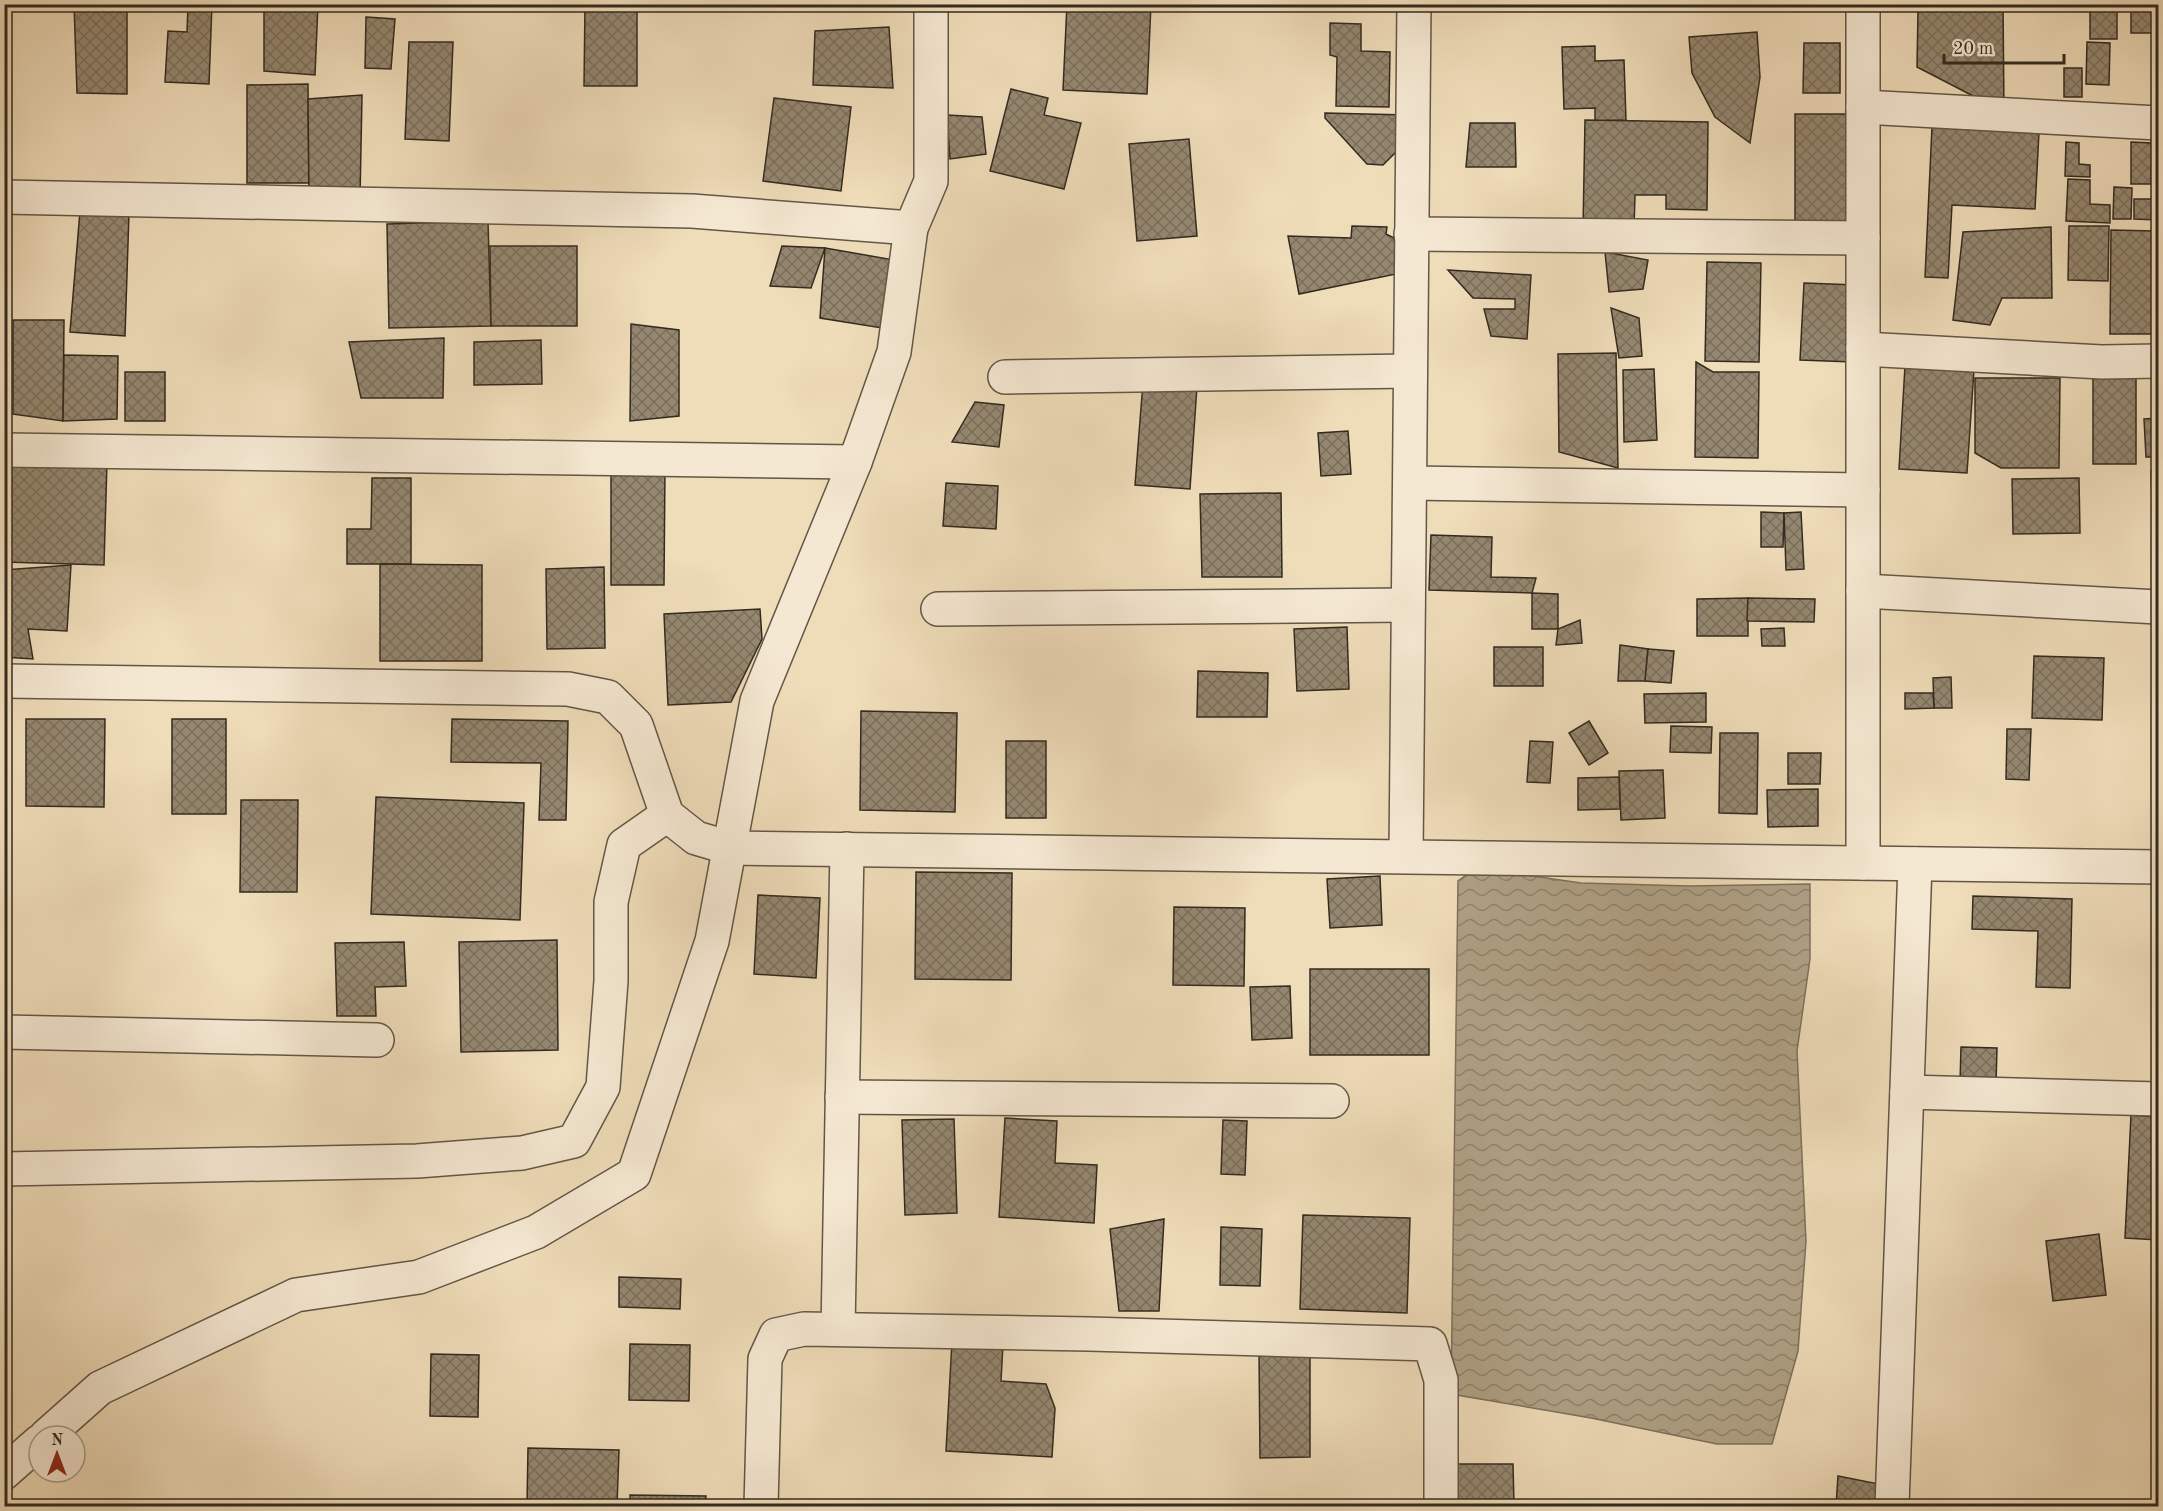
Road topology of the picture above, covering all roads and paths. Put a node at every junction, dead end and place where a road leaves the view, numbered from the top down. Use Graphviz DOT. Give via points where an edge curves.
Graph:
graph roads {
  1 [pos="931,4"];
  2 [pos="1414,4"];
  3 [pos="1863,4"];
  4 [pos="1863,107"];
  5 [pos="2158,123"];
  6 [pos="4,197"];
  7 [pos="911,228"];
  8 [pos="1412,234"];
  9 [pos="1863,238"];
  10 [pos="1863,349"];
  11 [pos="2158,361"];
  12 [pos="1410,371"];
  13 [pos="1005,377"];
  14 [pos="4,450"];
  15 [pos="855,462"];
  16 [pos="1410,483"];
  17 [pos="1863,490"];
  18 [pos="1863,591"];
  19 [pos="1408,605"];
  20 [pos="2158,607"];
  21 [pos="938,609"];
  22 [pos="4,681"];
  23 [pos="667,815"];
  24 [pos="730,848"];
  25 [pos="847,849"];
  26 [pos="1406,856"];
  27 [pos="1863,863"];
  28 [pos="1915,864"];
  29 [pos="2158,867"];
  30 [pos="4,1032"];
  31 [pos="377,1041"];
  32 [pos="1907,1092"];
  33 [pos="842,1096"];
  34 [pos="2158,1100"];
  35 [pos="1332,1101"];
  36 [pos="4,1169"];
  37 [pos="838,1329"];
  38 [pos="60,1424"];
  39 [pos="27,1453"];
  40 [pos="4,1473"];
  41 [pos="761,1506"];
  42 [pos="1441,1506"];
  43 [pos="1892,1506"];
  1 -- 7 [label="street" via="931,181"];
  2 -- 8 [label="street"];
  3 -- 4 [label="street"];
  4 -- 5 [label="street"];
  4 -- 9 [label="street"];
  6 -- 7 [label="street" via="692,212"];
  7 -- 15 [label="street" via="894,352"];
  8 -- 9 [label="street"];
  8 -- 12 [label="street"];
  9 -- 10 [label="street"];
  10 -- 11 [label="street" via="2103,362"];
  10 -- 17 [label="street"];
  12 -- 13 [label="street"];
  12 -- 16 [label="street"];
  14 -- 15 [label="street"];
  15 -- 24 [label="street" via="757,701"];
  16 -- 17 [label="street"];
  16 -- 19 [label="street"];
  17 -- 18 [label="street"];
  18 -- 20 [label="street"];
  18 -- 27 [label="street"];
  19 -- 21 [label="street"];
  19 -- 26 [label="street"];
  22 -- 23 [label="street" via="578,690 608,697 636,725"];
  23 -- 24 [label="street" via="696,838"];
  23 -- 36 [label="street" via="624,845 610,902 603,1087 574,1141 522,1153 417,1161"];
  24 -- 25 [label="street"];
  24 -- 38 [label="street" via="712,941 634,1174 536,1232 419,1277 296,1295 100,1388"];
  25 -- 26 [label="street"];
  25 -- 33 [label="street"];
  26 -- 27 [label="street"];
  27 -- 28 [label="street"];
  28 -- 29 [label="street"];
  28 -- 32 [label="street"];
  30 -- 31 [label="street"];
  32 -- 34 [label="street"];
  32 -- 43 [label="street"];
  33 -- 35 [label="street"];
  33 -- 37 [label="street"];
  37 -- 41 [label="street" via="804,1329 776,1335 765,1359"];
  37 -- 42 [label="street" via="1431,1344 1441,1380"];
  39 -- 40 [label="street"];
}
